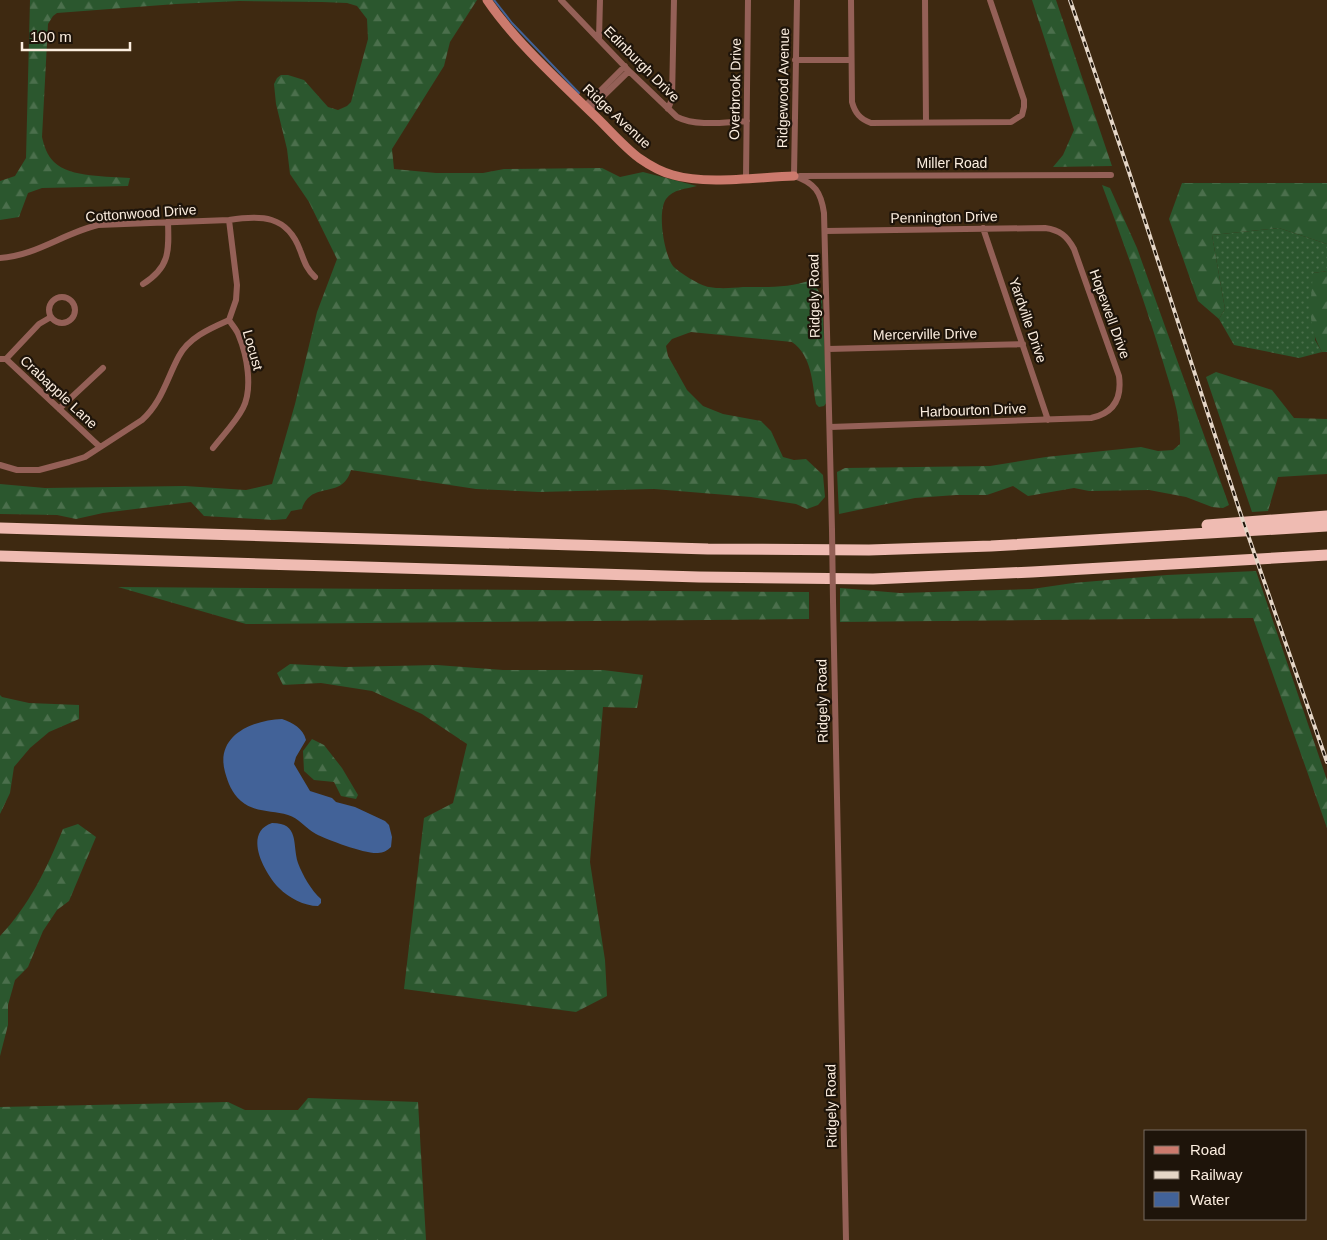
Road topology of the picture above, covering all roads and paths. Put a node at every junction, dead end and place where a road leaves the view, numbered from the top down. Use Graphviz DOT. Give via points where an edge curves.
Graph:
graph roads {
  1 [pos="487,0"];
  2 [pos="561,0"];
  3 [pos="600,0"];
  4 [pos="674,0"];
  5 [pos="748,0"];
  6 [pos="796,0"];
  7 [pos="851,0"];
  8 [pos="924,0"];
  9 [pos="990,0"];
  10 [pos="599,38"];
  11 [pos="795,60"];
  12 [pos="851,60"];
  13 [pos="627,69"];
  14 [pos="587,108"];
  15 [pos="668,109"];
  16 [pos="747,121"];
  17 [pos="926,122"];
  18 [pos="1111,175"];
  19 [pos="794,176"];
  20 [pos="746,178"];
  21 [pos="230,220"];
  22 [pos="168,222"];
  23 [pos="983,228"];
  24 [pos="825,231"];
  25 [pos="1062,233"];
  26 [pos="0,258"];
  27 [pos="314,277"];
  28 [pos="143,284"];
  29 [pos="51,317"];
  30 [pos="229,320"];
  31 [pos="1023,344"];
  32 [pos="828,349"];
  33 [pos="3,359"];
  34 [pos="103,368"];
  35 [pos="1113,406"];
  36 [pos="60,409"];
  37 [pos="1048,420"];
  38 [pos="830,427"];
  39 [pos="100,447"];
  40 [pos="213,448"];
  41 [pos="0,465"];
  42 [pos="1327,516"];
  43 [pos="1327,526"];
  44 [pos="0,528"];
  45 [pos="1160,535"];
  46 [pos="1327,555"];
  47 [pos="0,556"];
  48 [pos="1272,558"];
  49 [pos="1327,561"];
  50 [pos="846,1240"];
  1 -- 14 [label="street, Ridge Avenue" via="510,29"];
  2 -- 10 [label="street, Edinburgh Drive"];
  3 -- 10 [label="street"];
  4 -- 15 [label="street" via="672,99"];
  5 -- 16 [label="street, Overbrook Drive"];
  6 -- 11 [label="street, Ridgewood Avenue"];
  7 -- 12 [label="street"];
  8 -- 17 [label="street"];
  9 -- 17 [label="street" via="1024,100 1025,116 1011,122"];
  10 -- 13 [label="street, Edinburgh Drive"];
  11 -- 12 [label="street"];
  11 -- 19 [label="street, Ridgewood Avenue"];
  12 -- 17 [label="street" via="852,102 856,119 871,123"];
  13 -- 14 [label="street"];
  13 -- 15 [label="street, Edinburgh Drive"];
  14 -- 20 [label="street, Ridge Avenue" via="638,158 659,170 683,178"];
  15 -- 16 [label="street, Edinburgh Drive" via="685,121"];
  16 -- 20 [label="street, Overbrook Drive"];
  18 -- 19 [label="street, Miller Road"];
  19 -- 20 [label="street, Ridge Avenue"];
  19 -- 24 [label="street, Ridgely Road" via="811,183 819,193"];
  21 -- 22 [label="street, Cottonwood Drive"];
  21 -- 27 [label="street, Cottonwood Drive" via="251,216 280,222 293,237"];
  21 -- 30 [label="street, Locust" via="237,285"];
  22 -- 26 [label="street, Cottonwood Drive" via="98,225 25,254"];
  22 -- 28 [label="street" via="166,261 153,278"];
  23 -- 24 [label="street, Pennington Drive"];
  23 -- 25 [label="street, Pennington Drive" via="1045,228"];
  23 -- 31 [label="street, Yardville Drive"];
  24 -- 32 [label="street, Ridgely Road"];
  25 -- 35 [label="street, Hopewell Drive" via="1074,249 1119,376 1119,397"];
  29 -- 29 [label="street" via="59,323 70,320 76,310 72,301 66,297 54,300 49,310"];
  29 -- 33 [label="street" via="39,324"];
  30 -- 39 [label="street" via="194,338 180,354 151,412"];
  30 -- 40 [label="street, Locust" via="239,336 248,377 248,394 244,407"];
  31 -- 32 [label="street, Mercerville Drive"];
  31 -- 37 [label="street, Yardville Drive"];
  32 -- 38 [label="street, Ridgely Road"];
  33 -- 36 [label="street, Crabapple Lane"];
  34 -- 36 [label="street"];
  35 -- 37 [label="street, Harbourton Drive" via="1104,414 1091,418"];
  36 -- 39 [label="street, Crabapple Lane"];
  37 -- 38 [label="street, Harbourton Drive"];
  38 -- 50 [label="street, Ridgely Road, bridge"];
  39 -- 41 [label="street" via="84,457 39,470 17,470"];
  42 -- 45 [label="highway" via="1186,526"];
  43 -- 45 [label="highway"];
  44 -- 45 [label="highway" via="785,550 991,546"];
  46 -- 48 [label="highway"];
  47 -- 48 [label="highway" via="791,579 950,576"];
  48 -- 49 [label="highway"];
}
